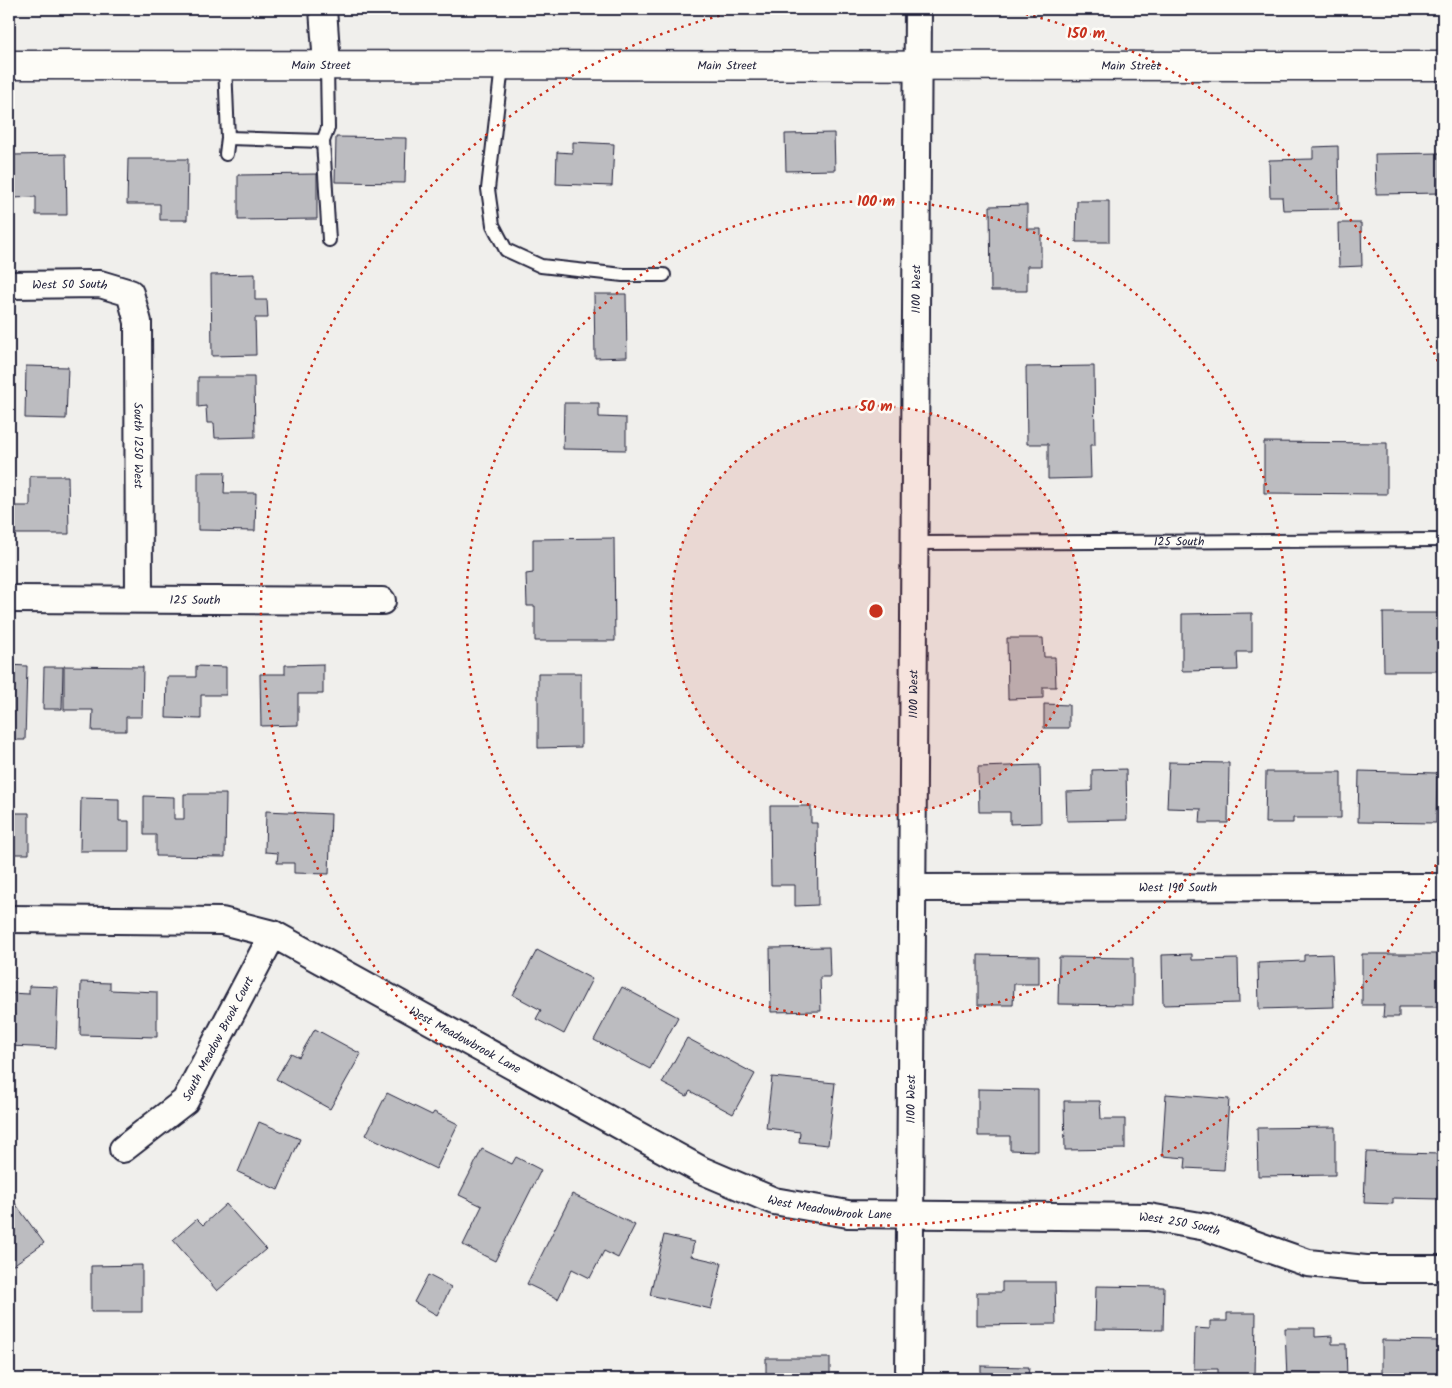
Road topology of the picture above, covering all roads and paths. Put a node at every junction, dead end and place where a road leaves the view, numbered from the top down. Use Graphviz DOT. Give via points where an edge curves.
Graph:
graph roads {
  1 [pos="323,9"];
  2 [pos="918,9"];
  3 [pos="9,65"];
  4 [pos="224,65"];
  5 [pos="327,65"];
  6 [pos="502,66"];
  7 [pos="918,66"];
  8 [pos="1443,66"];
  9 [pos="228,138"];
  10 [pos="323,141"];
  11 [pos="226,154"];
  12 [pos="329,240"];
  13 [pos="664,275"];
  14 [pos="9,285"];
  15 [pos="130,293"];
  16 [pos="1443,540"];
  17 [pos="915,543"];
  18 [pos="9,599"];
  19 [pos="139,599"];
  20 [pos="382,600"];
  21 [pos="913,888"];
  22 [pos="1443,888"];
  23 [pos="9,919"];
  24 [pos="273,934"];
  25 [pos="123,1150"];
  26 [pos="910,1216"];
  27 [pos="1443,1269"];
  28 [pos="909,1379"];
  1 -- 5 [label="street"];
  2 -- 7 [label="street, 1100 West"];
  3 -- 4 [label="main road, Main Street"];
  4 -- 5 [label="main road, Main Street"];
  4 -- 9 [label="lane"];
  5 -- 6 [label="main road, Main Street"];
  5 -- 10 [label="lane" via="328,128"];
  6 -- 7 [label="main road, Main Street"];
  6 -- 13 [label="lane" via="488,189 493,225 506,250 541,266 623,275"];
  7 -- 8 [label="main road, Main Street"];
  7 -- 17 [label="street, 1100 West"];
  9 -- 10 [label="lane"];
  9 -- 11 [label="lane"];
  10 -- 12 [label="lane"];
  14 -- 15 [label="street, West 50 South" via="100,284"];
  15 -- 19 [label="street, South 1250 West" via="138,322"];
  16 -- 17 [label="lane, 125 South"];
  17 -- 21 [label="street, 1100 West"];
  18 -- 19 [label="street, 125 South"];
  19 -- 20 [label="street, 125 South"];
  21 -- 22 [label="street, West 190 South"];
  21 -- 26 [label="street, 1100 West"];
  23 -- 24 [label="street, West Meadowbrook Lane" via="222,922"];
  24 -- 25 [label="street, South Meadow Brook Court" via="185,1101"];
  24 -- 26 [label="street, West Meadowbrook Lane" via="701,1170 774,1201 848,1214"];
  26 -- 27 [label="street, West 250 South" via="1149,1217 1206,1227 1308,1263 1366,1269"];
  26 -- 28 [label="street, 1100 West"];
}
